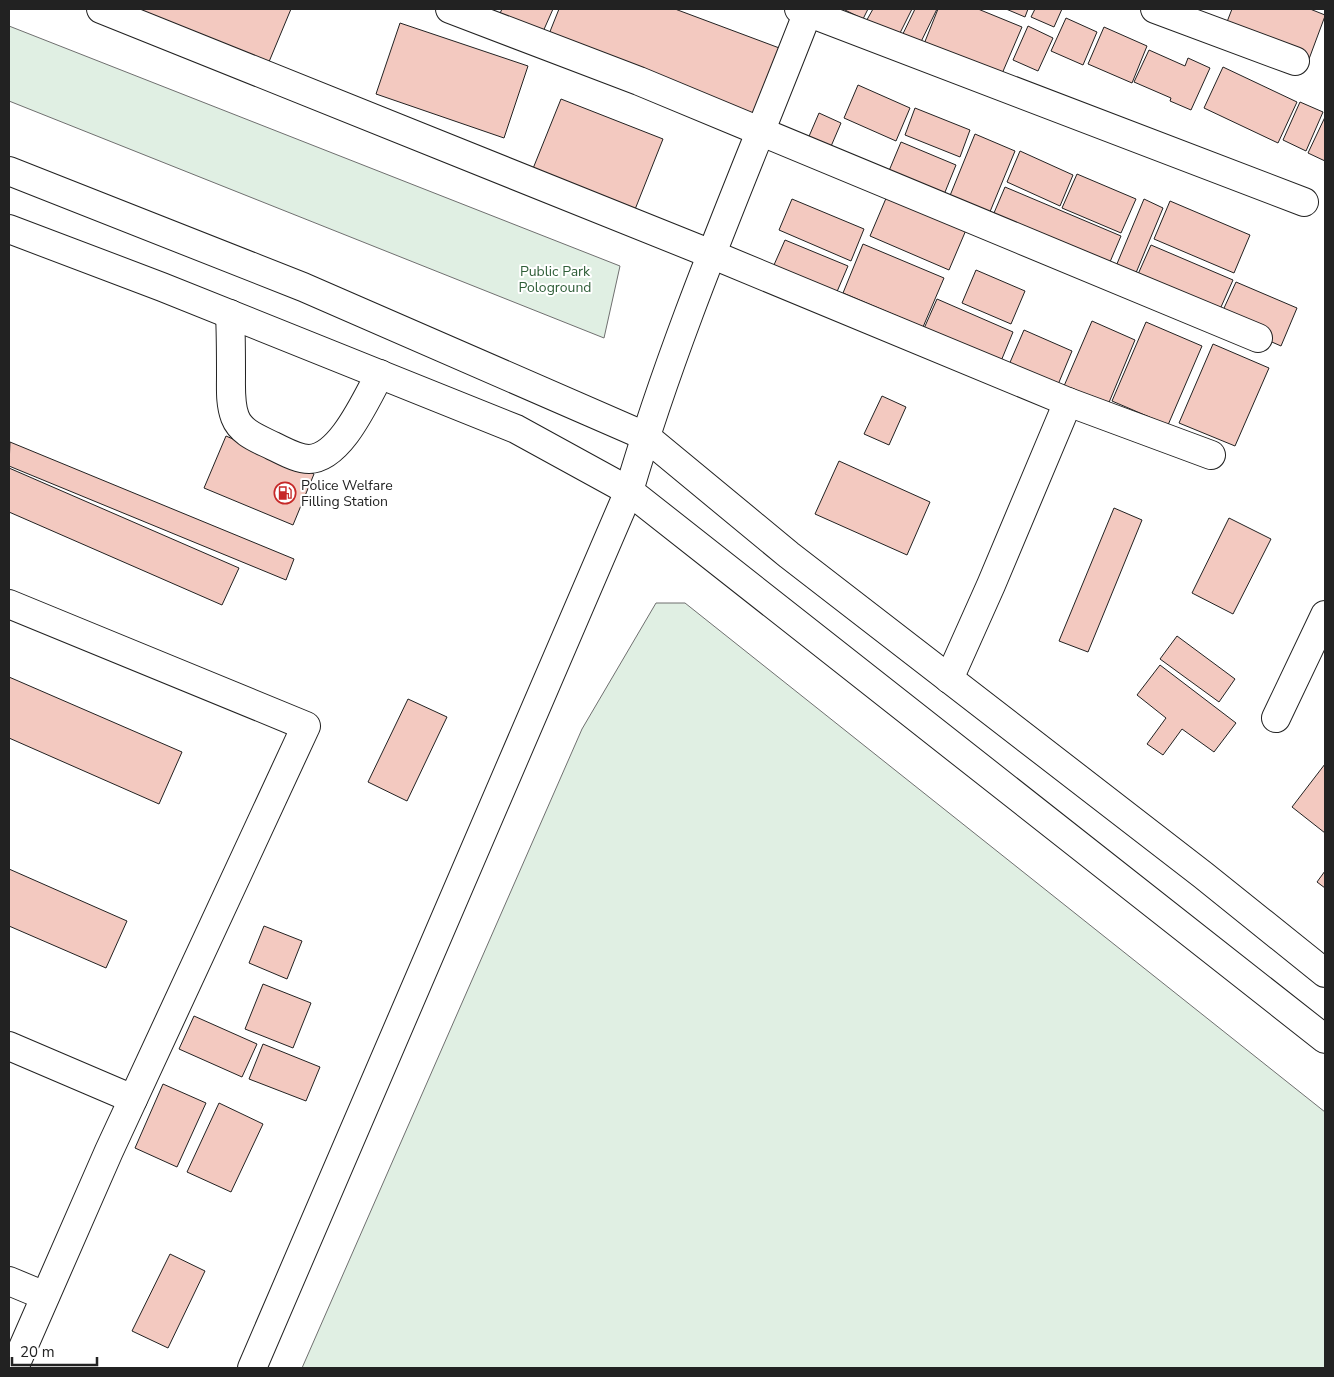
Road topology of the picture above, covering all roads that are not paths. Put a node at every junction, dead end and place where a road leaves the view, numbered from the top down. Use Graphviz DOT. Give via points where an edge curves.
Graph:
graph roads {
  1 [pos="101,9"];
  2 [pos="450,9"];
  3 [pos="1156,9"];
  4 [pos="805,10"];
  5 [pos="1295,61"];
  6 [pos="761,132"];
  7 [pos="9,171"];
  8 [pos="1304,202"];
  9 [pos="9,229"];
  10 [pos="711,254"];
  11 [pos="230,314"];
  12 [pos="1258,338"];
  13 [pos="380,374"];
  14 [pos="1068,402"];
  15 [pos="645,436"];
  16 [pos="1211,455"];
  17 [pos="629,491"];
  18 [pos="9,604"];
  19 [pos="1325,615"];
  20 [pos="949,679"];
  21 [pos="1276,718"];
  22 [pos="1325,972"];
  23 [pos="1325,1039"];
  24 [pos="9,1046"];
  25 [pos="133,1099"];
  26 [pos="9,1281"];
  27 [pos="46,1296"];
  28 [pos="14,1368"];
  29 [pos="252,1368"];
  1 -- 10 [label="main road"];
  2 -- 6 [label="main road" via="639,81"];
  3 -- 5 [label="main road"];
  4 -- 6 [label="main road"];
  4 -- 8 [label="main road"];
  6 -- 10 [label="main road"];
  6 -- 12 [label="main road"];
  7 -- 15 [label="main road" via="303,287"];
  9 -- 11 [label="main road"];
  10 -- 14 [label="main road"];
  10 -- 15 [label="main road"];
  11 -- 13 [label="main road"];
  11 -- 13 [label="main road" via="231,401 235,417 241,428 253,437 294,456 317,458 330,451 348,430"];
  13 -- 17 [label="main road" via="516,429"];
  14 -- 16 [label="main road"];
  14 -- 20 [label="main road"];
  15 -- 17 [label="main road"];
  15 -- 20 [label="main road" via="789,556"];
  17 -- 23 [label="main road"];
  17 -- 29 [label="main road"];
  18 -- 25 [label="main road" via="306,726"];
  19 -- 21 [label="main road"];
  20 -- 22 [label="main road"];
  24 -- 25 [label="main road"];
  25 -- 27 [label="main road"];
  26 -- 27 [label="main road"];
  27 -- 28 [label="main road"];
}
